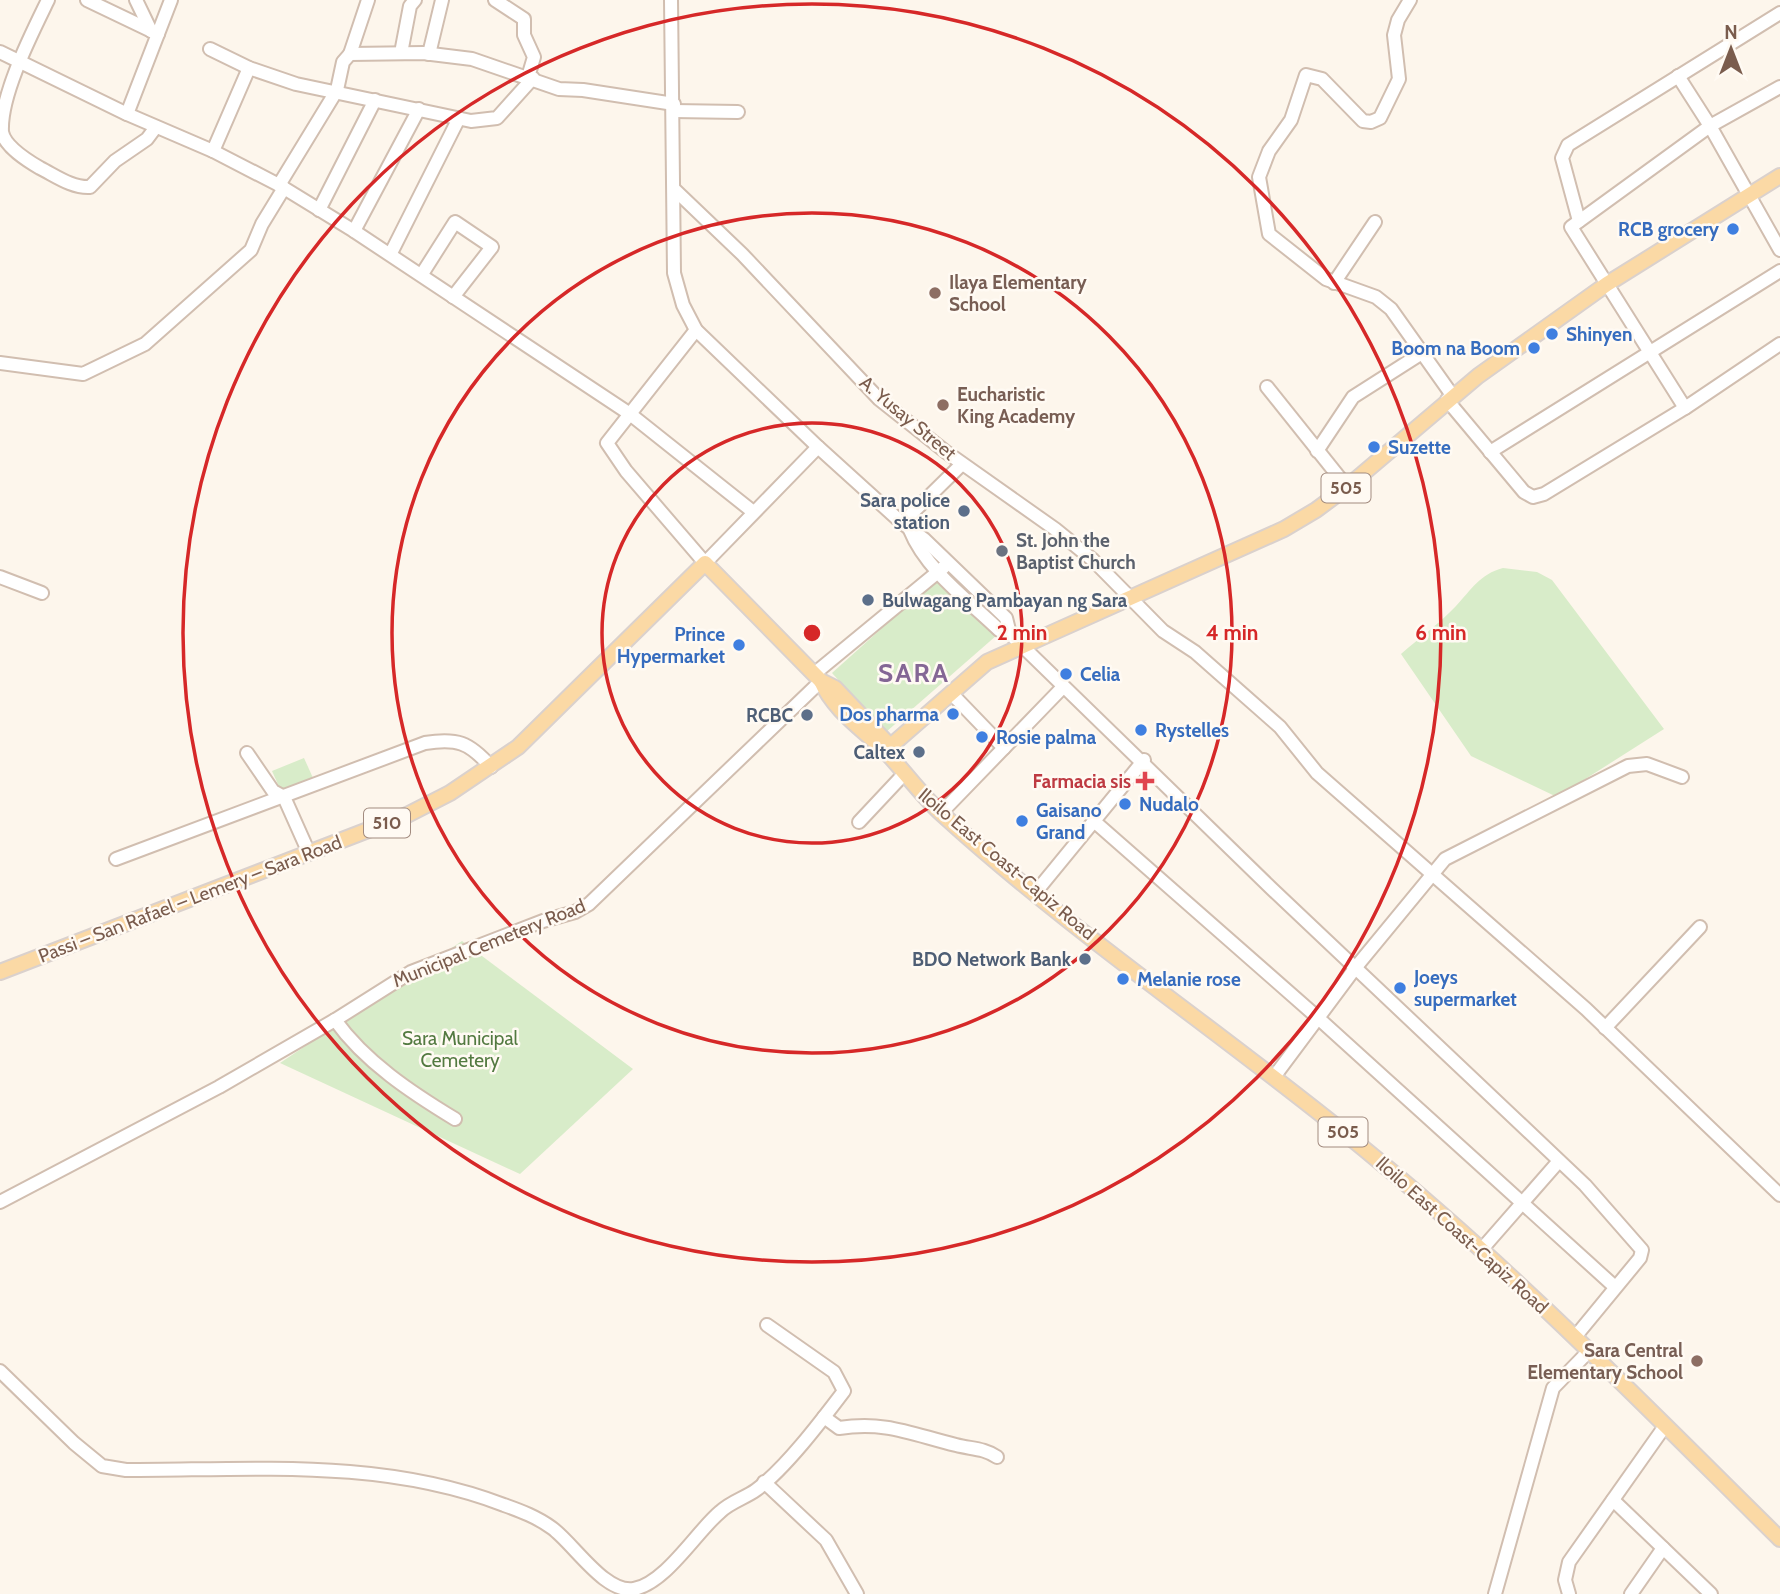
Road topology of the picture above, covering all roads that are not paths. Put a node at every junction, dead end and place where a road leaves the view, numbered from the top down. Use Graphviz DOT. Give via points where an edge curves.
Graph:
graph roads {
  1 [pos="48,0"];
  2 [pos="88,0"];
  3 [pos="136,0"];
  4 [pos="171,0"];
  5 [pos="368,0"];
  6 [pos="415,0"];
  7 [pos="442,0"];
  8 [pos="495,0"];
  9 [pos="671,0"];
  10 [pos="1410,0"];
  11 [pos="1780,13"];
  12 [pos="155,32"];
  13 [pos="210,49"];
  14 [pos="0,52"];
  15 [pos="401,53"];
  16 [pos="349,54"];
  17 [pos="429,54"];
  18 [pos="19,61"];
  19 [pos="249,68"];
  20 [pos="1678,76"];
  21 [pos="530,78"];
  22 [pos="1780,87"];
  23 [pos="337,90"];
  24 [pos="375,100"];
  25 [pos="674,107"];
  26 [pos="419,109"];
  27 [pos="738,112"];
  28 [pos="127,114"];
  29 [pos="460,118"];
  30 [pos="1710,126"];
  31 [pos="156,127"];
  32 [pos="213,151"];
  33 [pos="1780,176"];
  34 [pos="281,187"];
  35 [pos="674,190"];
  36 [pos="1750,194"];
  37 [pos="319,210"];
  38 [pos="1579,221"];
  39 [pos="1375,222"];
  40 [pos="354,231"];
  41 [pos="1780,250"];
  42 [pos="391,253"];
  43 [pos="1780,271"];
  44 [pos="422,274"];
  45 [pos="1334,283"];
  46 [pos="1607,284"];
  47 [pos="453,297"];
  48 [pos="696,330"];
  49 [pos="1780,344"];
  50 [pos="1649,352"];
  51 [pos="1422,354"];
  52 [pos="0,362"];
  53 [pos="1267,387"];
  54 [pos="1449,397"];
  55 [pos="1685,408"];
  56 [pos="630,414"];
  57 [pos="818,447"];
  58 [pos="1317,451"];
  59 [pos="1490,452"];
  60 [pos="962,464"];
  61 [pos="1347,487"];
  62 [pos="752,511"];
  63 [pos="906,527"];
  64 [pos="705,563"];
  65 [pos="944,567"];
  66 [pos="0,577"];
  67 [pos="42,593"];
  68 [pos="1130,596"];
  69 [pos="1021,645"];
  70 [pos="818,677"];
  71 [pos="1063,687"];
  72 [pos="951,693"];
  73 [pos="887,748"];
  74 [pos="1004,748"];
  75 [pos="247,753"];
  76 [pos="1143,760"];
  77 [pos="491,767"];
  78 [pos="904,774"];
  79 [pos="1682,776"];
  80 [pos="284,797"];
  81 [pos="941,813"];
  82 [pos="859,822"];
  83 [pos="1095,822"];
  84 [pos="309,853"];
  85 [pos="116,859"];
  86 [pos="1431,874"];
  87 [pos="1035,893"];
  88 [pos="1700,926"];
  89 [pos="1356,967"];
  90 [pos="0,972"];
  91 [pos="1317,1017"];
  92 [pos="335,1020"];
  93 [pos="1605,1028"];
  94 [pos="1274,1077"];
  95 [pos="455,1119"];
  96 [pos="1559,1161"];
  97 [pos="1780,1195"];
  98 [pos="1522,1201"];
  99 [pos="0,1202"];
  100 [pos="1482,1249"];
  101 [pos="1615,1287"];
  102 [pos="766,1325"];
  103 [pos="1575,1337"];
  104 [pos="1590,1352"];
  105 [pos="0,1371"];
  106 [pos="824,1417"];
  107 [pos="1665,1426"];
  108 [pos="997,1457"];
  109 [pos="764,1482"];
  110 [pos="1613,1500"];
  111 [pos="1780,1539"];
  112 [pos="1664,1548"];
  113 [pos="857,1594"];
  114 [pos="1495,1594"];
  115 [pos="1569,1594"];
  116 [pos="1631,1594"];
  117 [pos="1711,1594"];
  1 -- 18 [label="street"];
  2 -- 12 [label="street"];
  3 -- 12 [label="street"];
  4 -- 12 [label="street"];
  5 -- 16 [label="street"];
  6 -- 15 [label="street"];
  7 -- 17 [label="street"];
  8 -- 21 [label="street" via="524,19 524,35 534,57"];
  9 -- 25 [label="street"];
  10 -- 45 [label="street" via="1394,35 1399,79 1380,118 1363,121 1322,79 1306,75 1291,120 1269,151 1259,177 1269,234"];
  11 -- 20 [label="street"];
  12 -- 28 [label="street"];
  13 -- 19 [label="street"];
  14 -- 18 [label="street"];
  15 -- 16 [label="street"];
  15 -- 17 [label="street"];
  16 -- 23 [label="street"];
  17 -- 21 [label="street" via="472,59"];
  18 -- 28 [label="street"];
  18 -- 31 [label="street" via="4,101 2,133 29,162 79,187 98,182 115,161"];
  19 -- 23 [label="street" via="296,84"];
  19 -- 32 [label="street"];
  20 -- 30 [label="street"];
  20 -- 38 [label="street" via="1563,151"];
  21 -- 25 [label="street" via="559,89"];
  21 -- 29 [label="street" via="497,118"];
  22 -- 30 [label="street"];
  23 -- 24 [label="street"];
  23 -- 34 [label="street"];
  24 -- 26 [label="street"];
  24 -- 37 [label="street"];
  25 -- 27 [label="street"];
  25 -- 35 [label="street"];
  26 -- 29 [label="street"];
  26 -- 40 [label="street"];
  28 -- 31 [label="street"];
  29 -- 42 [label="street"];
  30 -- 36 [label="street"];
  30 -- 38 [label="street"];
  31 -- 32 [label="street"];
  32 -- 34 [label="street"];
  33 -- 36 [label="main road, 505"];
  34 -- 37 [label="street"];
  34 -- 52 [label="street" via="251,250 145,344 83,373"];
  35 -- 48 [label="street" via="674,273"];
  35 -- 60 [label="street, A. Yusay Street" via="742,254 879,399"];
  36 -- 41 [label="street"];
  36 -- 46 [label="main road, 505"];
  37 -- 40 [label="street"];
  38 -- 46 [label="street" via="1572,227"];
  39 -- 45 [label="street"];
  40 -- 42 [label="street"];
  42 -- 44 [label="street"];
  43 -- 50 [label="street"];
  44 -- 47 [label="street"];
  44 -- 47 [label="street" via="455,222 492,247"];
  45 -- 51 [label="street" via="1376,297 1391,309"];
  46 -- 50 [label="street"];
  46 -- 54 [label="main road, 505"];
  47 -- 56 [label="street"];
  48 -- 56 [label="street"];
  48 -- 57 [label="street"];
  49 -- 55 [label="street"];
  50 -- 55 [label="street"];
  50 -- 59 [label="street"];
  51 -- 54 [label="street"];
  51 -- 58 [label="street" via="1353,397"];
  53 -- 58 [label="street"];
  54 -- 59 [label="street"];
  54 -- 61 [label="main road, 505"];
  55 -- 59 [label="street" via="1533,497"];
  56 -- 62 [label="street"];
  56 -- 64 [label="street" via="608,439 608,448"];
  57 -- 62 [label="street"];
  57 -- 63 [label="street"];
  58 -- 61 [label="street"];
  60 -- 63 [label="street"];
  60 -- 68 [label="street, A. Yusay Street" via="1055,528"];
  61 -- 68 [label="main road, 505" via="1284,528"];
  62 -- 64 [label="street"];
  63 -- 65 [label="street" via="916,544"];
  64 -- 70 [label="main road"];
  64 -- 77 [label="main road, Passi – San Rafael – Lemery – Sara Road / 510" via="519,747"];
  65 -- 69 [label="street" via="999,630"];
  65 -- 70 [label="street, Municipal Cemetery Road"];
  66 -- 67 [label="street"];
  68 -- 69 [label="main road, 505"];
  68 -- 86 [label="street, A. Yusay Street" via="1163,631 1195,652 1280,727 1317,773"];
  69 -- 71 [label="street"];
  69 -- 72 [label="main road, 505" via="987,662"];
  70 -- 73 [label="main road" via="827,694 871,741"];
  70 -- 92 [label="street, Municipal Cemetery Road" via="589,904 411,972"];
  71 -- 74 [label="street"];
  71 -- 76 [label="street"];
  72 -- 73 [label="main road, 505"];
  72 -- 74 [label="street"];
  73 -- 78 [label="main road, Iloilo East Coast-Capiz Road / 505"];
  74 -- 81 [label="street"];
  75 -- 80 [label="street" via="273,792"];
  76 -- 83 [label="street"];
  76 -- 89 [label="street"];
  77 -- 80 [label="street" via="460,741 442,740"];
  77 -- 84 [label="main road, Passi – San Rafael – Lemery – Sara Road / 510" via="407,815"];
  78 -- 81 [label="main road, Iloilo East Coast-Capiz Road / 505"];
  78 -- 82 [label="street"];
  79 -- 86 [label="street" via="1647,764 1628,766 1446,859"];
  80 -- 84 [label="street"];
  80 -- 85 [label="street"];
  81 -- 87 [label="main road, Iloilo East Coast-Capiz Road / 505"];
  83 -- 87 [label="street"];
  83 -- 91 [label="street"];
  84 -- 90 [label="main road, Passi – San Rafael – Lemery – Sara Road / 510"];
  86 -- 89 [label="street"];
  86 -- 93 [label="street, A. Yusay Street"];
  87 -- 94 [label="main road, Iloilo East Coast-Capiz Road / 505"];
  88 -- 93 [label="street"];
  89 -- 91 [label="street"];
  89 -- 96 [label="street"];
  91 -- 94 [label="street"];
  91 -- 98 [label="street"];
  92 -- 95 [label="street" via="393,1077"];
  92 -- 99 [label="street, Municipal Cemetery Road"];
  93 -- 97 [label="street, A. Yusay Street"];
  94 -- 100 [label="main road, Iloilo East Coast-Capiz Road / 505"];
  96 -- 98 [label="street"];
  96 -- 101 [label="street" via="1642,1250"];
  98 -- 100 [label="street"];
  98 -- 101 [label="street"];
  100 -- 103 [label="main road, Iloilo East Coast-Capiz Road / 505"];
  101 -- 103 [label="street"];
  102 -- 106 [label="street" via="842,1382 844,1391"];
  103 -- 104 [label="main road, Iloilo East Coast-Capiz Road / 505"];
  104 -- 107 [label="main road, Iloilo East Coast-Capiz Road / 505"];
  104 -- 114 [label="street" via="1553,1388"];
  105 -- 109 [label="street" via="102,1466 127,1470 340,1470 458,1488 538,1518 608,1583 622,1590 637,1589 655,1577 721,1510"];
  106 -- 108 [label="street" via="839,1428 884,1424 987,1450"];
  106 -- 109 [label="street"];
  107 -- 110 [label="street"];
  107 -- 111 [label="main road, Iloilo East Coast-Capiz Road / 505"];
  109 -- 113 [label="street" via="826,1540"];
  110 -- 112 [label="street"];
  110 -- 115 [label="street" via="1569,1562 1565,1580"];
  112 -- 116 [label="street"];
  112 -- 117 [label="street"];
}
